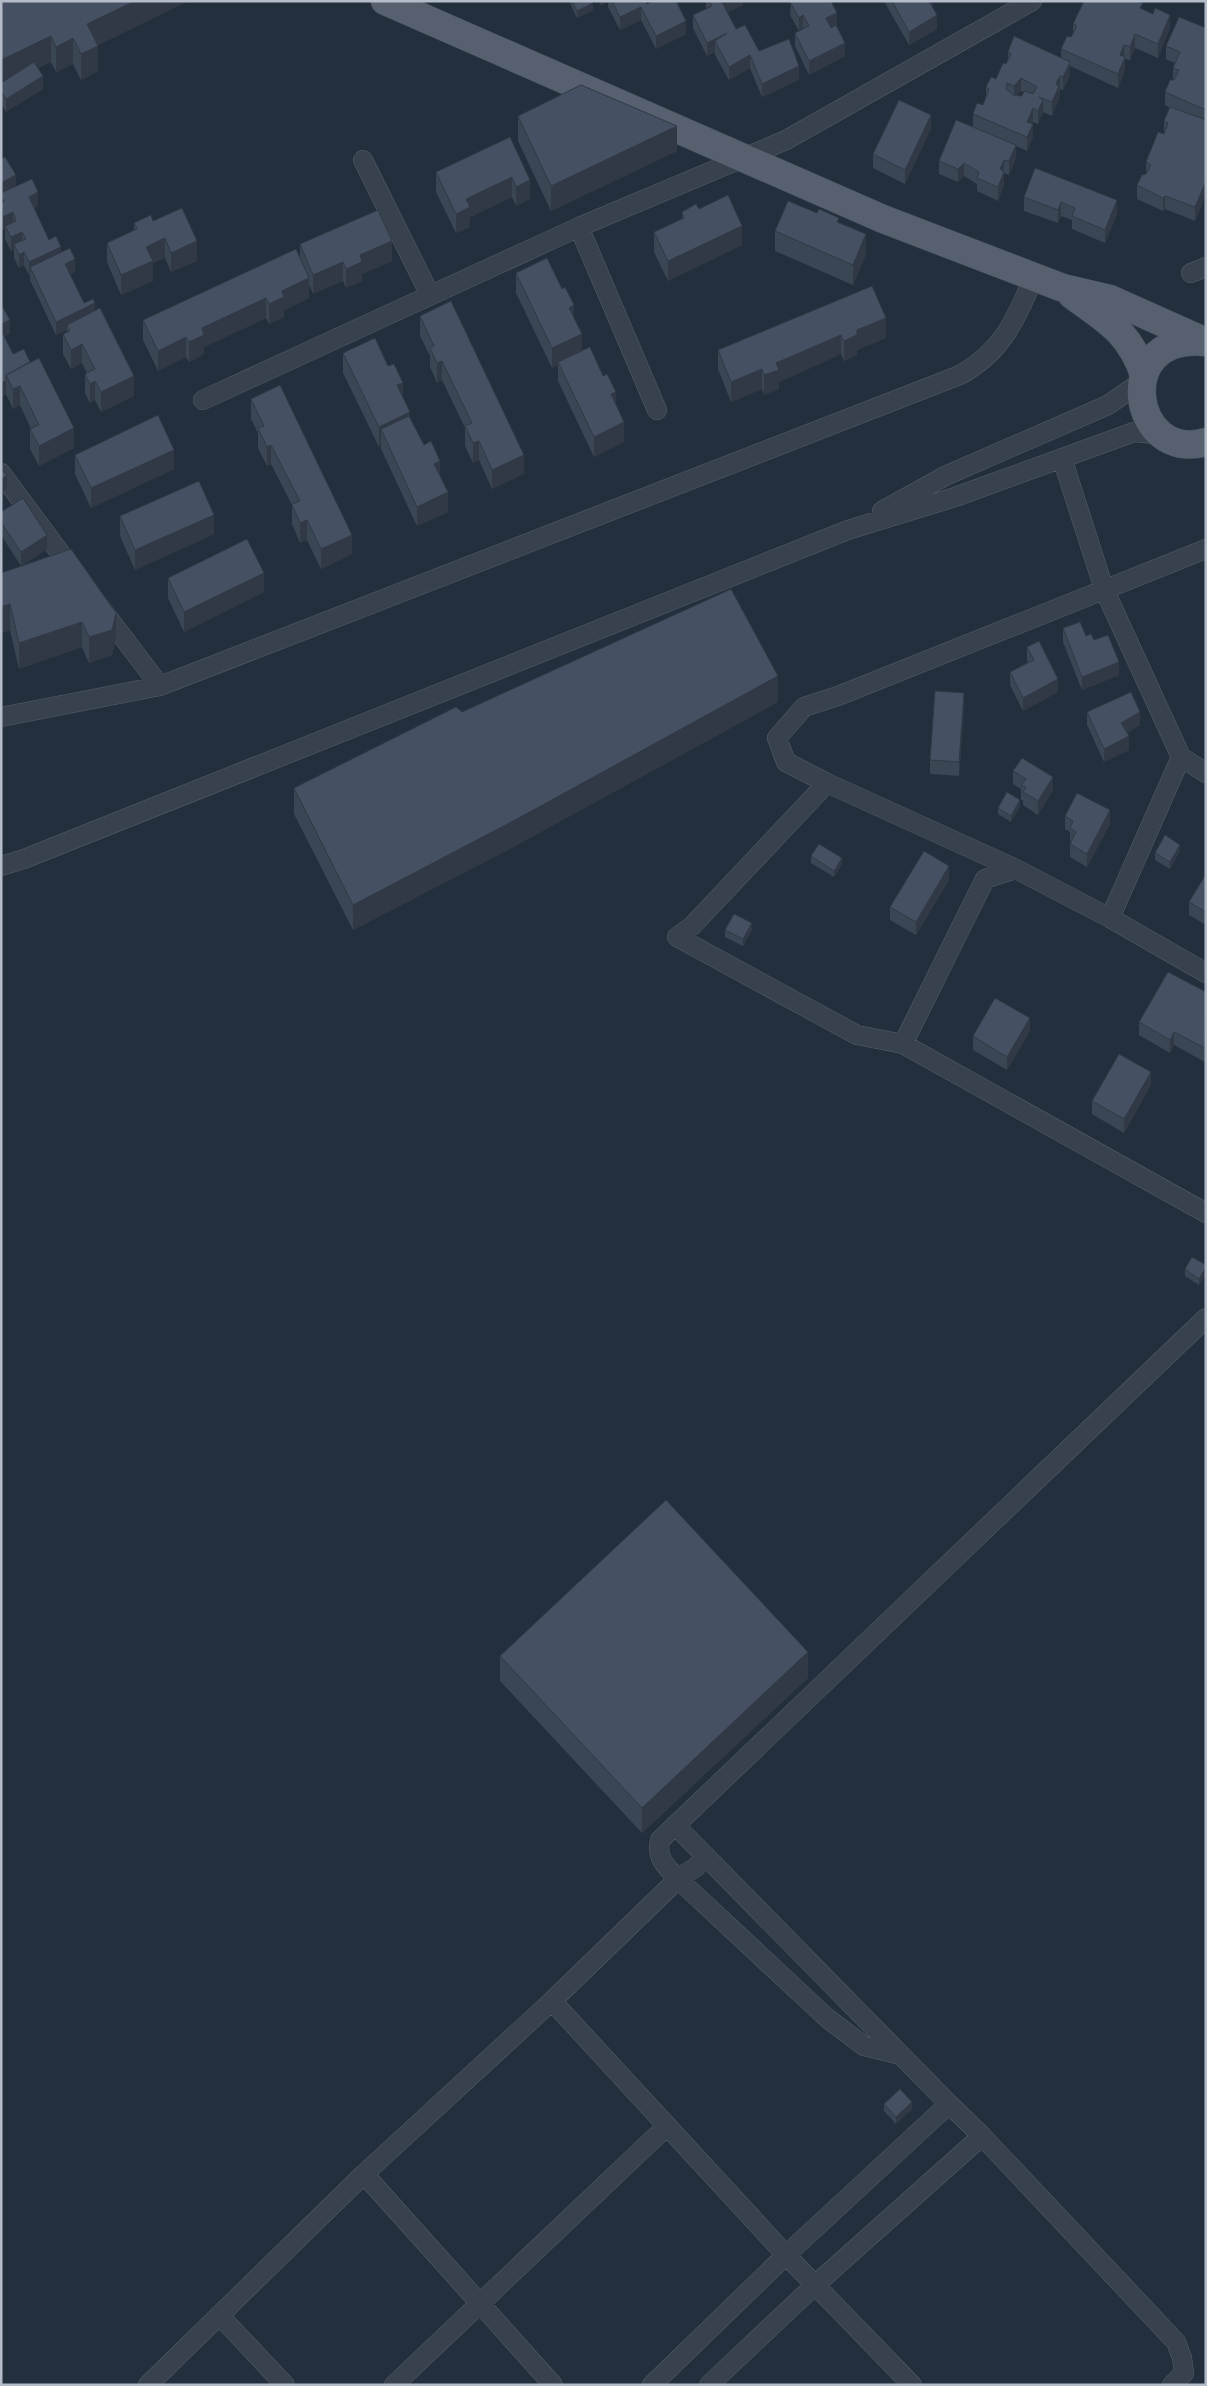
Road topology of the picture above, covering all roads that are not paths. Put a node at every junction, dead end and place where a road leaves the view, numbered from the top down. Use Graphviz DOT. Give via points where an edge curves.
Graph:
graph roads {
  1 [pos="385,1"];
  2 [pos="1032,1"];
  3 [pos="744,159"];
  4 [pos="363,160"];
  5 [pos="579,227"];
  6 [pos="1034,277"];
  7 [pos="1063,288"];
  8 [pos="430,295"];
  9 [pos="1206,342"];
  10 [pos="1142,379"];
  11 [pos="203,400"];
  12 [pos="657,410"];
  13 [pos="1163,435"];
  14 [pos="1206,442"];
  15 [pos="1062,458"];
  16 [pos="1,473"];
  17 [pos="848,530"];
  18 [pos="1206,549"];
  19 [pos="1104,589"];
  20 [pos="160,686"];
  21 [pos="1,717"];
  22 [pos="1181,757"];
  23 [pos="1206,773"];
  24 [pos="827,783"];
  25 [pos="1,866"];
  26 [pos="1016,869"];
  27 [pos="1110,918"];
  28 [pos="1206,973"];
  29 [pos="903,1044"];
  30 [pos="1206,1213"];
  31 [pos="1206,1318"];
  32 [pos="675,1825"];
  33 [pos="705,1856"];
  34 [pos="678,1878"];
  35 [pos="552,2001"];
  36 [pos="901,2055"];
  37 [pos="948,2104"];
  38 [pos="667,2126"];
  39 [pos="982,2136"];
  40 [pos="364,2174"];
  41 [pos="786,2255"];
  42 [pos="815,2284"];
  43 [pos="481,2304"];
  44 [pos="219,2315"];
  45 [pos="148,2385"];
  46 [pos="285,2385"];
  47 [pos="394,2385"];
  48 [pos="553,2385"];
  49 [pos="652,2385"];
  50 [pos="709,2385"];
  51 [pos="912,2385"];
  52 [pos="1172,2385"];
  1 -- 3 [label="main road"];
  2 -- 3 [label="street" via="786,140"];
  3 -- 5 [label="street"];
  3 -- 6 [label="main road" via="883,219"];
  4 -- 8 [label="street"];
  5 -- 8 [label="street"];
  5 -- 12 [label="street"];
  6 -- 7 [label="main road"];
  6 -- 20 [label="street" via="1002,341 975,367 960,375"];
  7 -- 9 [label="main road" via="1110,299"];
  7 -- 10 [label="main road" via="1117,328 1130,344"];
  8 -- 11 [label="street"];
  9 -- 10 [label="main road" via="1188,340 1170,345 1157,354"];
  10 -- 13 [label="main road" via="1141,398 1145,414"];
  10 -- 17 [label="street" via="1108,404 945,476"];
  13 -- 14 [label="main road" via="1182,444"];
  13 -- 15 [label="street" via="1134,432"];
  15 -- 17 [label="street" via="955,497"];
  15 -- 19 [label="street"];
  16 -- 20 [label="street" via="60,568 88,591"];
  17 -- 25 [label="street"];
  18 -- 19 [label="street"];
  19 -- 22 [label="street"];
  19 -- 24 [label="street" via="804,707 777,738 786,762"];
  20 -- 21 [label="street"];
  22 -- 23 [label="street"];
  22 -- 27 [label="street"];
  24 -- 26 [label="street"];
  24 -- 29 [label="street" via="692,926 677,937 857,1035"];
  26 -- 27 [label="street"];
  26 -- 29 [label="street" via="985,879"];
  27 -- 28 [label="street"];
  29 -- 30 [label="street"];
  31 -- 32 [label="street"];
  32 -- 33 [label="street"];
  32 -- 34 [label="street" via="660,1840 658,1850 660,1858"];
  33 -- 34 [label="street" via="696,1867"];
  33 -- 36 [label="street"];
  34 -- 35 [label="street"];
  34 -- 36 [label="street" via="827,2018 864,2046"];
  35 -- 38 [label="street"];
  35 -- 40 [label="street"];
  36 -- 37 [label="street"];
  37 -- 39 [label="street"];
  37 -- 41 [label="street"];
  38 -- 41 [label="street"];
  38 -- 43 [label="street"];
  39 -- 42 [label="street"];
  39 -- 52 [label="street" via="1176,2342 1184,2373"];
  40 -- 43 [label="street"];
  40 -- 44 [label="street"];
  41 -- 42 [label="street"];
  41 -- 49 [label="street"];
  42 -- 50 [label="street"];
  42 -- 51 [label="street"];
  43 -- 47 [label="street"];
  43 -- 48 [label="street"];
  44 -- 45 [label="street"];
  44 -- 46 [label="street"];
}
